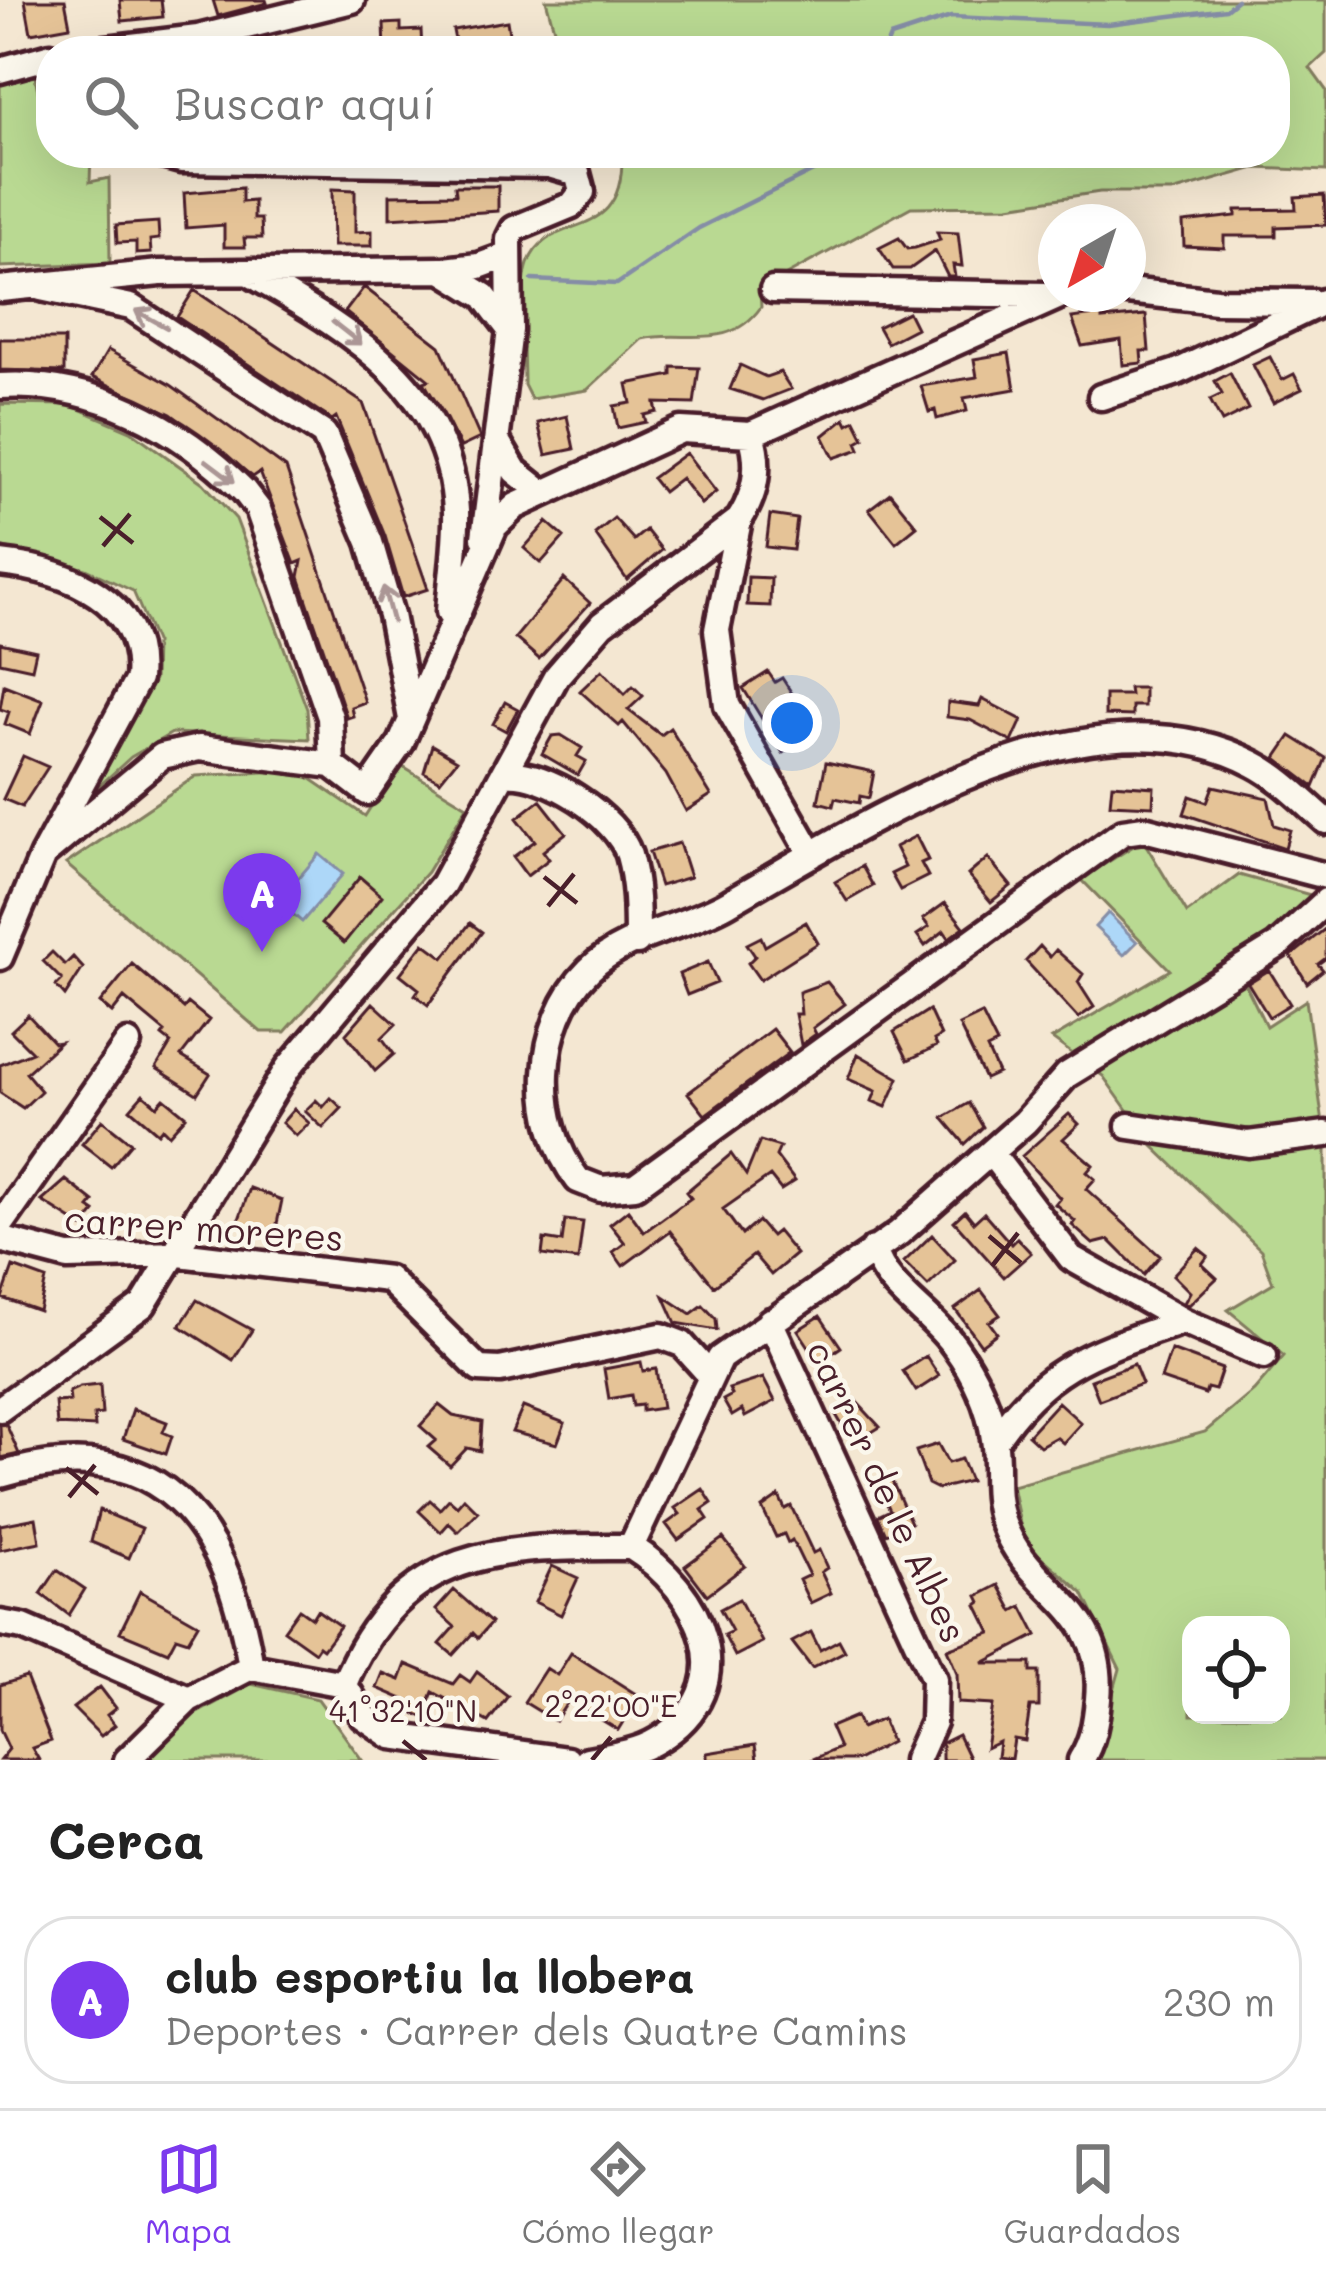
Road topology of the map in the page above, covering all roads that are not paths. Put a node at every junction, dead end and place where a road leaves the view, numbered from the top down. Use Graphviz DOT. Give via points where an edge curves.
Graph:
graph roads {
  1 [pos="352,0"];
  2 [pos="230,36"];
  3 [pos="36,60"];
  4 [pos="0,70"];
  5 [pos="560,168"];
  6 [pos="509,255"];
  7 [pos="442,270"];
  8 [pos="247,272"];
  9 [pos="41,288"];
  10 [pos="0,289"];
  11 [pos="773,290"];
  12 [pos="1146,293"];
  13 [pos="1038,295"];
  14 [pos="1325,302"];
  15 [pos="1038,305"];
  16 [pos="511,330"];
  17 [pos="0,386"];
  18 [pos="1101,397"];
  19 [pos="751,434"];
  20 [pos="499,444"];
  21 [pos="540,490"];
  22 [pos="739,520"];
  23 [pos="482,552"];
  24 [pos="690,557"];
  25 [pos="0,563"];
  26 [pos="726,583"];
  27 [pos="448,637"];
  28 [pos="411,718"];
  29 [pos="332,765"];
  30 [pos="506,774"];
  31 [pos="1326,821"];
  32 [pos="43,855"];
  33 [pos="812,855"];
  34 [pos="1326,876"];
  35 [pos="1326,901"];
  36 [pos="637,942"];
  37 [pos="0,957"];
  38 [pos="128,1043"];
  39 [pos="1129,1126"];
  40 [pos="1326,1134"];
  41 [pos="991,1153"];
  42 [pos="0,1226"];
  43 [pos="0,1239"];
  44 [pos="874,1250"];
  45 [pos="179,1253"];
  46 [pos="770,1321"];
  47 [pos="1184,1321"];
  48 [pos="1264,1356"];
  49 [pos="709,1374"];
  50 [pos="0,1409"];
  51 [pos="995,1441"];
  52 [pos="0,1475"];
  53 [pos="631,1547"];
  54 [pos="0,1623"];
  55 [pos="251,1667"];
  56 [pos="344,1684"];
  57 [pos="189,1699"];
  58 [pos="127,1760"];
  59 [pos="567,1760"];
  60 [pos="587,1760"];
  61 [pos="916,1760"];
  62 [pos="1081,1760"];
  1 -- 2 [label="street"];
  3 -- 4 [label="street"];
  5 -- 6 [label="street" via="577,173 582,192 572,205 514,229"];
  6 -- 7 [label="street"];
  6 -- 16 [label="street"];
  7 -- 8 [label="street"];
  7 -- 16 [label="street" via="484,296"];
  8 -- 9 [label="street"];
  8 -- 27 [label="street, one-way" via="332,321 404,377 450,478 456,511"];
  9 -- 10 [label="street"];
  28 -- 9 [label="street, one-way" via="370,542 324,434 131,307"];
  11 -- 13 [label="street"];
  12 -- 14 [label="street"];
  14 -- 18 [label="street" via="1177,372"];
  15 -- 19 [label="street"];
  16 -- 20 [label="street"];
  17 -- 29 [label="street, one-way" via="40,383 123,406 244,491 258,509 330,717"];
  19 -- 21 [label="street" via="681,430"];
  19 -- 22 [label="street" via="757,477"];
  20 -- 21 [label="street" via="515,471"];
  20 -- 23 [label="street"];
  21 -- 23 [label="street" via="495,526"];
  22 -- 24 [label="street"];
  22 -- 26 [label="street"];
  23 -- 27 [label="street"];
  24 -- 26 [label="street" via="711,561"];
  24 -- 30 [label="street" via="602,624 556,676"];
  25 -- 32 [label="street" via="74,582 112,602 140,661 138,679"];
  26 -- 33 [label="street" via="717,630 727,705"];
  27 -- 28 [label="street"];
  28 -- 29 [label="street" via="367,792"];
  29 -- 32 [label="street" via="200,748 162,756"];
  30 -- 36 [label="street" via="529,772 556,784 628,850"];
  30 -- 45 [label="street" via="443,884 288,1068"];
  31 -- 33 [label="street" via="1235,755 1182,740 1106,739 1001,764"];
  32 -- 37 [label="street"];
  33 -- 36 [label="street" via="719,908"];
  34 -- 36 [label="street" via="1144,829 1123,832 654,1176 601,1189 578,1180 562,1161 546,1068 566,1001 598,962"];
  35 -- 41 [label="street" via="1277,946 1067,1075"];
  38 -- 42 [label="street"];
  39 -- 40 [label="street" via="1248,1144"];
  41 -- 44 [label="street"];
  41 -- 47 [label="street" via="1071,1258"];
  43 -- 45 [label="street, carrer moreres" via="68,1257"];
  44 -- 46 [label="street"];
  44 -- 51 [label="street" via="886,1277 955,1346 978,1385"];
  45 -- 49 [label="street, carrer moreres" via="388,1280 479,1369 661,1336 682,1344"];
  45 -- 50 [label="street" via="142,1305"];
  46 -- 49 [label="street"];
  46 -- 61 [label="street, carrer de le Albes" via="934,1679 933,1722"];
  47 -- 48 [label="street"];
  47 -- 51 [label="street" via="1062,1367"];
  49 -- 53 [label="street"];
  51 -- 62 [label="street" via="994,1492 1010,1538 1096,1648 1096,1714"];
  52 -- 55 [label="street" via="79,1461 108,1465 165,1492 227,1565"];
  53 -- 56 [label="street" via="506,1548 463,1562 399,1598 375,1623"];
  53 -- 60 [label="street" via="662,1566 691,1601 709,1651 703,1682 688,1714 658,1740"];
  54 -- 57 [label="street"];
  55 -- 56 [label="street"];
  55 -- 57 [label="street"];
  56 -- 59 [label="street" via="363,1716 392,1736"];
  57 -- 58 [label="street"];
}
